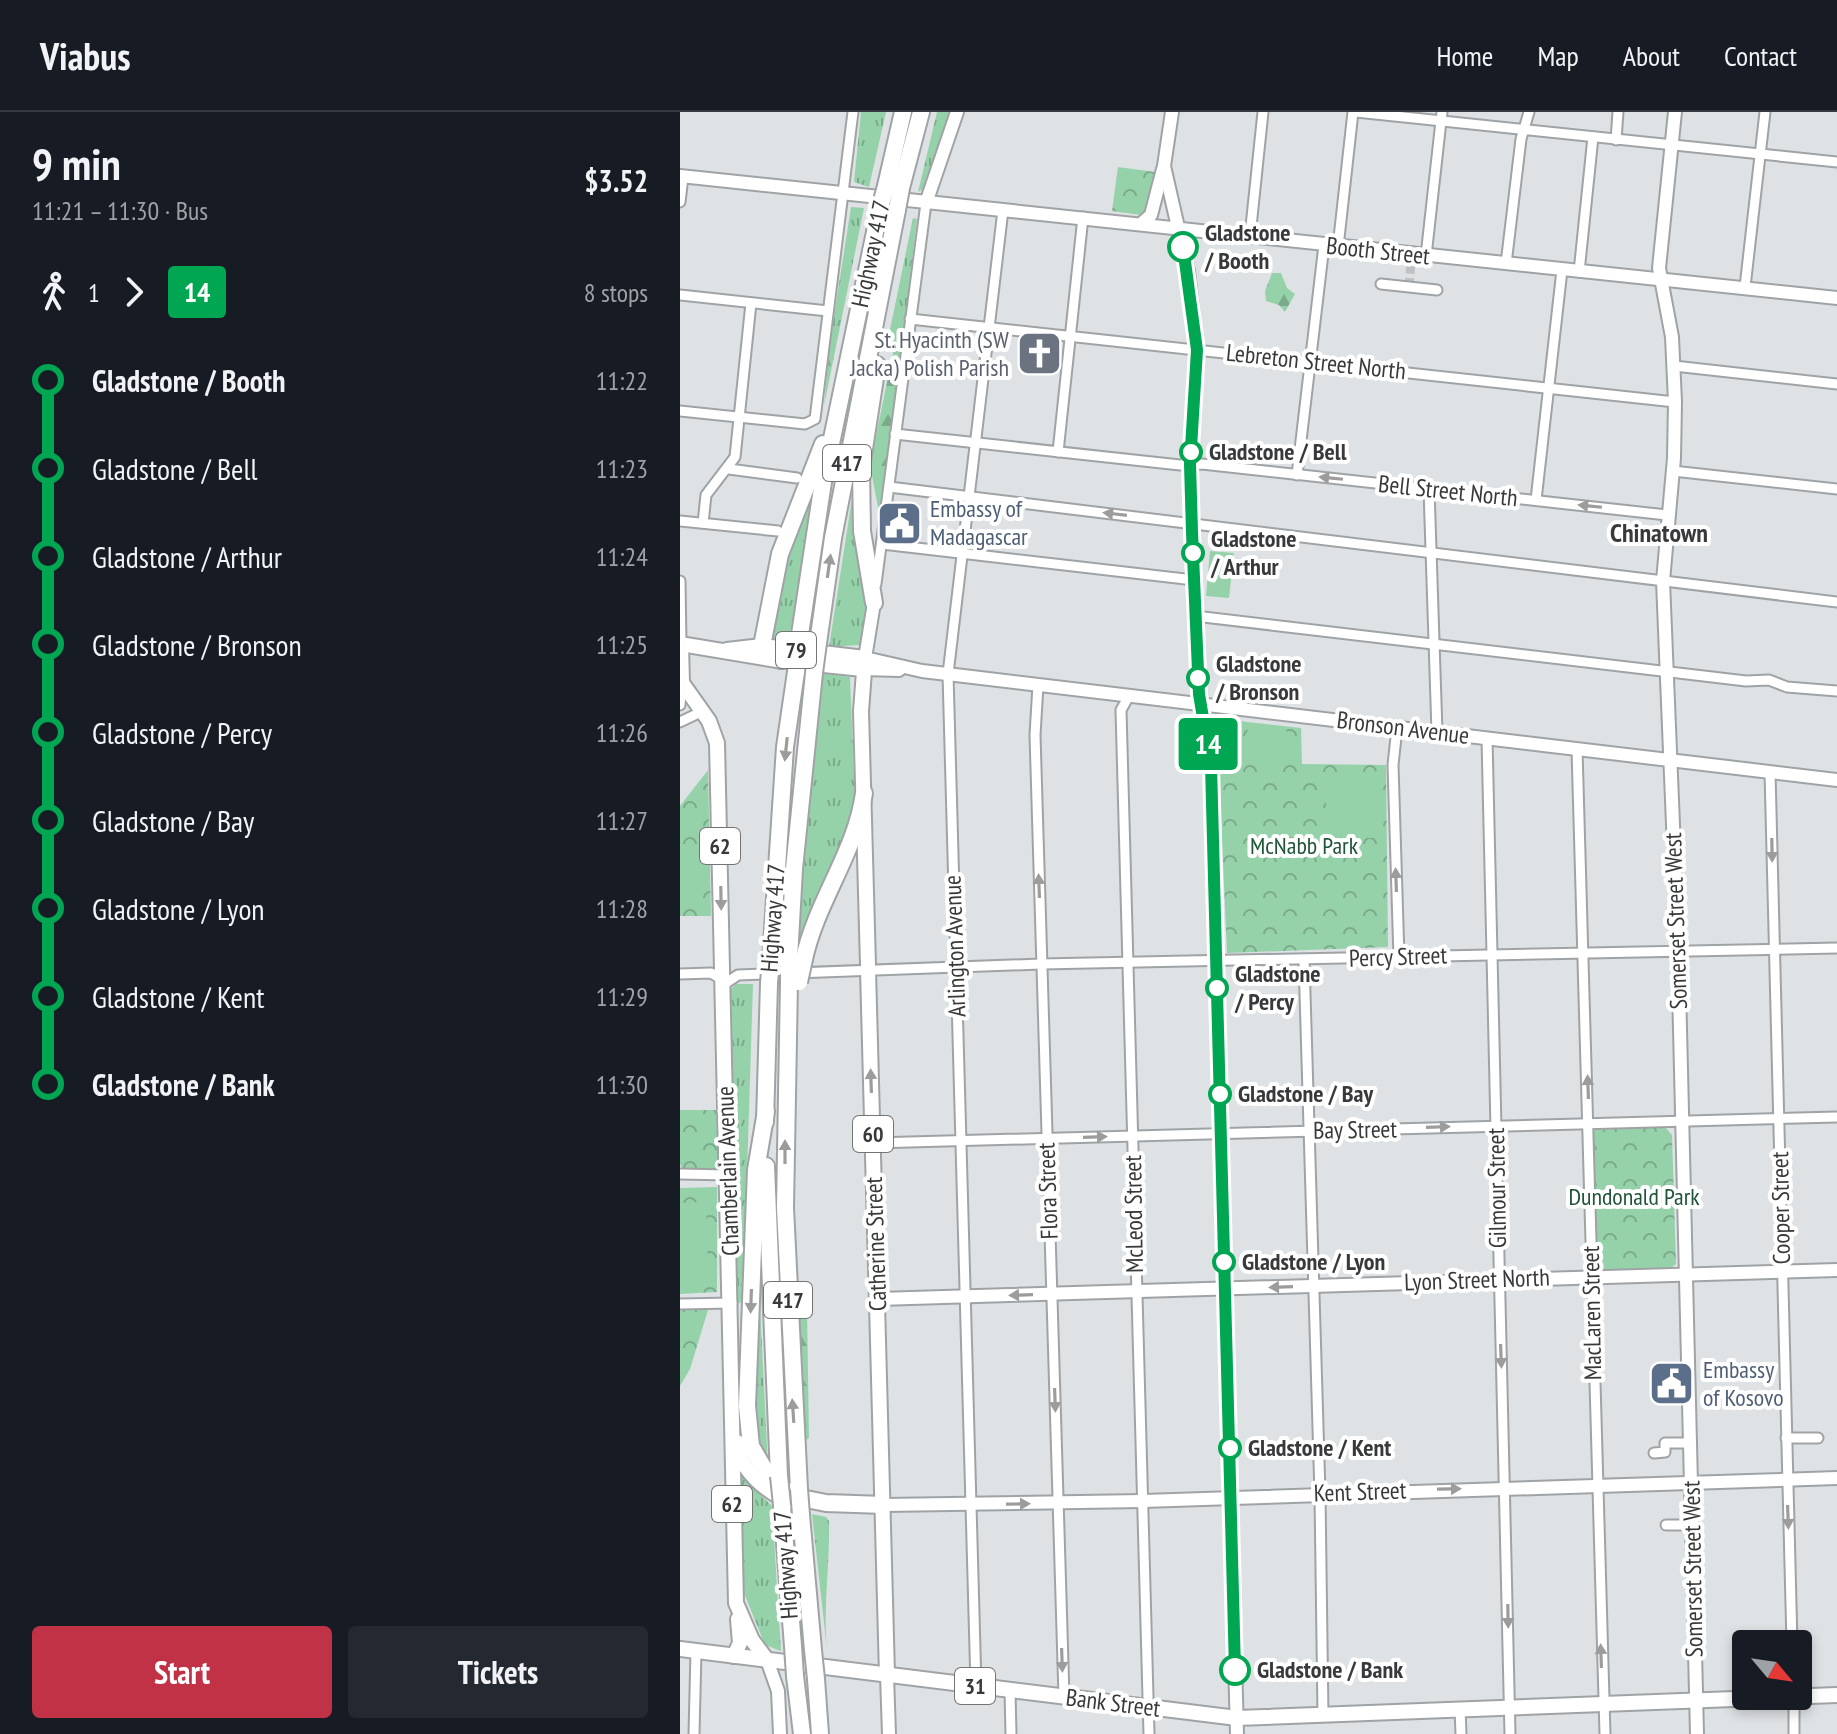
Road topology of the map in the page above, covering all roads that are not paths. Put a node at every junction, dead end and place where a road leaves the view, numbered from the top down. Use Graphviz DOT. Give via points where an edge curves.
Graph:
graph roads {
  1 [pos="853,112"];
  2 [pos="903,112"];
  3 [pos="921,112"];
  4 [pos="957,112"];
  5 [pos="1172,112"];
  6 [pos="1263,112"];
  7 [pos="1354,112"];
  8 [pos="1529,112"];
  9 [pos="1618,112"];
  10 [pos="1675,112"];
  11 [pos="1765,112"];
  12 [pos="1441,116"];
  13 [pos="1524,128"];
  14 [pos="1593,137"];
  15 [pos="1616,140"];
  16 [pos="1672,144"];
  17 [pos="1760,154"];
  18 [pos="1837,162"];
  19 [pos="1164,166"];
  20 [pos="682,176"];
  21 [pos="894,187"];
  22 [pos="844,194"];
  23 [pos="680,202"];
  24 [pos="926,203"];
  25 [pos="889,209"];
  26 [pos="1003,210"];
  27 [pos="1083,217"];
  28 [pos="1141,224"];
  29 [pos="1178,228"];
  30 [pos="1250,236"];
  31 [pos="1324,245"];
  32 [pos="1338,247"];
  33 [pos="1426,256"];
  34 [pos="1506,264"];
  35 [pos="1562,270"];
  36 [pos="1579,272"];
  37 [pos="1660,280"];
  38 [pos="885,284"];
  39 [pos="1381,284"];
  40 [pos="1745,287"];
  41 [pos="1437,290"];
  42 [pos="1837,294"];
  43 [pos="680,295"];
  44 [pos="751,303"];
  45 [pos="828,311"];
  46 [pos="910,319"];
  47 [pos="989,329"];
  48 [pos="1070,337"];
  49 [pos="1197,350"];
  50 [pos="1309,362"];
  51 [pos="1674,366"];
  52 [pos="1837,384"];
  53 [pos="1548,388"];
  54 [pos="841,393"];
  55 [pos="1675,402"];
  56 [pos="680,411"];
  57 [pos="739,418"];
  58 [pos="895,434"];
  59 [pos="976,443"];
  60 [pos="1058,452"];
  61 [pos="1190,464"];
  62 [pos="729,469"];
  63 [pos="1673,471"];
  64 [pos="1297,475"];
  65 [pos="797,478"];
  66 [pos="889,487"];
  67 [pos="1429,489"];
  68 [pos="1837,489"];
  69 [pos="968,497"];
  70 [pos="1536,500"];
  71 [pos="1667,515"];
  72 [pos="680,521"];
  73 [pos="703,523"];
  74 [pos="1192,524"];
  75 [pos="680,530"];
  76 [pos="778,531"];
  77 [pos="882,544"];
  78 [pos="961,553"];
  79 [pos="1430,554"];
  80 [pos="1194,580"];
  81 [pos="680,581"];
  82 [pos="1663,581"];
  83 [pos="1837,602"];
  84 [pos="874,603"];
  85 [pos="1195,616"];
  86 [pos="1435,642"];
  87 [pos="680,644"];
  88 [pos="762,646"];
  89 [pos="727,650"];
  90 [pos="781,660"];
  91 [pos="864,663"];
  92 [pos="1666,670"];
  93 [pos="948,674"];
  94 [pos="681,682"];
  95 [pos="1038,685"];
  96 [pos="1837,691"];
  97 [pos="1129,696"];
  98 [pos="1200,704"];
  99 [pos="680,705"];
  100 [pos="703,711"];
  101 [pos="680,722"];
  102 [pos="1397,728"];
  103 [pos="1437,732"];
  104 [pos="1487,738"];
  105 [pos="1577,749"];
  106 [pos="1671,760"];
  107 [pos="1770,772"];
  108 [pos="1837,780"];
  109 [pos="864,793"];
  110 [pos="1837,948"];
  111 [pos="1773,949"];
  112 [pos="1678,951"];
  113 [pos="1584,953"];
  114 [pos="1492,955"];
  115 [pos="1399,958"];
  116 [pos="797,959"];
  117 [pos="1304,960"];
  118 [pos="1216,961"];
  119 [pos="1129,962"];
  120 [pos="1041,964"];
  121 [pos="955,967"];
  122 [pos="868,968"];
  123 [pos="680,974"];
  124 [pos="723,978"];
  125 [pos="766,1111"];
  126 [pos="1837,1117"];
  127 [pos="1779,1118"];
  128 [pos="1682,1120"];
  129 [pos="1589,1123"];
  130 [pos="1495,1126"];
  131 [pos="1309,1130"];
  132 [pos="1221,1134"];
  133 [pos="1132,1136"];
  134 [pos="1047,1139"];
  135 [pos="961,1141"];
  136 [pos="873,1143"];
  137 [pos="680,1174"];
  138 [pos="729,1175"];
  139 [pos="1837,1270"];
  140 [pos="1782,1271"];
  141 [pos="1686,1274"];
  142 [pos="1591,1277"];
  143 [pos="1499,1278"];
  144 [pos="1312,1286"];
  145 [pos="1225,1289"];
  146 [pos="1136,1292"];
  147 [pos="1051,1294"];
  148 [pos="965,1296"];
  149 [pos="878,1299"];
  150 [pos="732,1303"];
  151 [pos="680,1304"];
  152 [pos="733,1406"];
  153 [pos="1786,1438"];
  154 [pos="1818,1438"];
  155 [pos="1691,1443"];
  156 [pos="1654,1453"];
  157 [pos="1837,1478"];
  158 [pos="1787,1479"];
  159 [pos="1692,1482"];
  160 [pos="1596,1485"];
  161 [pos="1506,1488"];
  162 [pos="1320,1494"];
  163 [pos="1231,1498"];
  164 [pos="1143,1501"];
  165 [pos="1059,1503"];
  166 [pos="970,1504"];
  167 [pos="884,1505"];
  168 [pos="1666,1525"];
  169 [pos="1693,1525"];
  170 [pos="736,1603"];
  171 [pos="1792,1630"];
  172 [pos="680,1649"];
  173 [pos="696,1651"];
  174 [pos="734,1656"];
  175 [pos="767,1660"];
  176 [pos="887,1675"];
  177 [pos="976,1686"];
  178 [pos="1010,1691"];
  179 [pos="1837,1695"];
  180 [pos="1812,1696"];
  181 [pos="1064,1697"];
  182 [pos="1732,1699"];
  183 [pos="1696,1700"];
  184 [pos="798,1702"];
  185 [pos="1603,1704"];
  186 [pos="1509,1707"];
  187 [pos="1148,1708"];
  188 [pos="1460,1709"];
  189 [pos="1794,1710"];
  190 [pos="1323,1715"];
  191 [pos="1237,1718"];
  192 [pos="694,1734"];
  193 [pos="780,1734"];
  194 [pos="794,1734"];
  195 [pos="802,1734"];
  196 [pos="822,1734"];
  197 [pos="889,1734"];
  198 [pos="1011,1734"];
  199 [pos="1149,1734"];
  200 [pos="1237,1734"];
  201 [pos="1461,1734"];
  202 [pos="1510,1734"];
  203 [pos="1605,1734"];
  204 [pos="1697,1734"];
  205 [pos="1794,1734"];
  1 -- 22 [label="street"];
  2 -- 21 [label="highway, Highway 417 / 417"];
  3 -- 21 [label="highway, 417"];
  4 -- 24 [label="main road"];
  5 -- 19 [label="main road"];
  6 -- 30 [label="street"];
  7 -- 12 [label="street"];
  7 -- 32 [label="street"];
  8 -- 13 [label="street"];
  9 -- 15 [label="street"];
  10 -- 16 [label="main road, Somerset Street West"];
  11 -- 17 [label="street"];
  12 -- 13 [label="street"];
  12 -- 33 [label="street"];
  13 -- 14 [label="street"];
  13 -- 34 [label="street"];
  14 -- 15 [label="street"];
  14 -- 36 [label="street"];
  15 -- 16 [label="street"];
  16 -- 17 [label="street"];
  16 -- 37 [label="main road, Somerset Street West"];
  17 -- 18 [label="street"];
  17 -- 40 [label="street"];
  19 -- 28 [label="main road" via="1151,215"];
  19 -- 29 [label="main road"];
  20 -- 22 [label="main road, Booth Street"];
  20 -- 23 [label="street"];
  21 -- 25 [label="highway, 417, bridge"];
  22 -- 24 [label="main road, Booth Street"];
  22 -- 45 [label="street"];
  24 -- 26 [label="main road, Booth Street"];
  24 -- 46 [label="street"];
  25 -- 38 [label="highway, 417"];
  25 -- 54 [label="highway, Highway 417 / 417"];
  26 -- 27 [label="main road, Booth Street"];
  26 -- 47 [label="street, Arlington Avenue"];
  27 -- 28 [label="main road, Booth Street"];
  27 -- 48 [label="street"];
  28 -- 29 [label="main road, Booth Street"];
  29 -- 30 [label="main road, Booth Street"];
  29 -- 49 [label="main road"];
  30 -- 31 [label="main road, Booth Street"];
  31 -- 32 [label="main road, Booth Street"];
  31 -- 50 [label="street"];
  32 -- 33 [label="main road, Booth Street"];
  33 -- 34 [label="main road, Booth Street"];
  34 -- 35 [label="main road, Booth Street"];
  35 -- 36 [label="main road, Booth Street"];
  35 -- 53 [label="street"];
  36 -- 37 [label="main road, Booth Street"];
  37 -- 40 [label="main road, Booth Street"];
  37 -- 51 [label="main road, Somerset Street West"];
  38 -- 84 [label="highway" via="861,468 862,531"];
  116 -- 38 [label="highway, 417, one-way, bridge" via="794,869 814,673 847,464"];
  39 -- 41 [label="street"];
  40 -- 42 [label="main road, Booth Street"];
  43 -- 44 [label="street"];
  44 -- 45 [label="street"];
  44 -- 57 [label="street"];
  45 -- 57 [label="street" via="812,422"];
  46 -- 47 [label="street, Lebreton Street North"];
  46 -- 58 [label="street"];
  47 -- 48 [label="street, Lebreton Street North"];
  47 -- 59 [label="street, Arlington Avenue"];
  48 -- 49 [label="street, Lebreton Street North"];
  48 -- 60 [label="street"];
  49 -- 50 [label="street, Lebreton Street North"];
  49 -- 61 [label="main road"];
  50 -- 53 [label="street, Lebreton Street North"];
  50 -- 64 [label="street"];
  51 -- 52 [label="street"];
  51 -- 55 [label="main road, Somerset Street West"];
  53 -- 55 [label="street, Lebreton Street North"];
  53 -- 70 [label="street"];
  54 -- 88 [label="highway" via="780,554"];
  54 -- 125 [label="highway, Highway 417 / 417, one-way, bridge" via="785,747"];
  55 -- 63 [label="main road, Somerset Street West"];
  56 -- 57 [label="street"];
  57 -- 62 [label="street"];
  58 -- 59 [label="street, Bell Street North"];
  58 -- 66 [label="street"];
  59 -- 60 [label="street, Bell Street North"];
  59 -- 69 [label="street, Arlington Avenue"];
  60 -- 61 [label="street, Bell Street North"];
  61 -- 64 [label="street, Bell Street North"];
  61 -- 74 [label="main road"];
  62 -- 65 [label="street"];
  62 -- 73 [label="street" via="706,495"];
  63 -- 68 [label="street"];
  63 -- 71 [label="main road, Somerset Street West"];
  67 -- 64 [label="street, Bell Street North, one-way"];
  66 -- 69 [label="street"];
  66 -- 77 [label="street"];
  67 -- 70 [label="street, Bell Street North"];
  67 -- 79 [label="street"];
  74 -- 69 [label="street, one-way"];
  69 -- 78 [label="street, Arlington Avenue"];
  71 -- 70 [label="street, Bell Street North, one-way"];
  71 -- 82 [label="main road, Somerset Street West"];
  72 -- 73 [label="street"];
  72 -- 75 [label="street"];
  73 -- 76 [label="street"];
  74 -- 79 [label="street"];
  74 -- 80 [label="main road"];
  77 -- 78 [label="street"];
  77 -- 84 [label="street"];
  78 -- 80 [label="street"];
  78 -- 93 [label="street, Arlington Avenue"];
  79 -- 82 [label="street"];
  79 -- 86 [label="street"];
  80 -- 85 [label="main road"];
  81 -- 87 [label="street"];
  82 -- 83 [label="street"];
  82 -- 92 [label="main road, Somerset Street West"];
  84 -- 91 [label="main road"];
  85 -- 86 [label="street"];
  85 -- 98 [label="main road"];
  86 -- 92 [label="street"];
  86 -- 103 [label="street"];
  87 -- 89 [label="main road, Bronson Avenue / 79"];
  87 -- 94 [label="main road"];
  88 -- 89 [label="main road, Bronson Avenue / 79"];
  88 -- 90 [label="highway"];
  88 -- 91 [label="main road, Bronson Avenue / 79"];
  89 -- 90 [label="main road, Bronson Avenue / 79"];
  90 -- 91 [label="main road, Bronson Avenue / 79"];
  91 -- 93 [label="main road, Bronson Avenue / 79"];
  91 -- 109 [label="main road, Catherine Street / 60"];
  92 -- 96 [label="street"];
  92 -- 106 [label="main road, Somerset Street West"];
  93 -- 95 [label="main road, Bronson Avenue / 79"];
  93 -- 121 [label="street, Arlington Avenue"];
  94 -- 99 [label="street"];
  94 -- 100 [label="main road, Chamberlain Avenue / 62"];
  95 -- 97 [label="main road, Bronson Avenue / 79"];
  120 -- 95 [label="street, Flora Street, one-way"];
  97 -- 98 [label="main road, Bronson Avenue / 79"];
  97 -- 119 [label="street, McLeod Street" via="1121,710"];
  98 -- 102 [label="main road, Bronson Avenue / 79"];
  98 -- 118 [label="main road" via="1211,765"];
  100 -- 101 [label="street"];
  100 -- 124 [label="main road, Chamberlain Avenue / 62, one-way" via="715,735 719,772"];
  102 -- 103 [label="main road, Bronson Avenue / 79"];
  115 -- 102 [label="street, one-way" via="1393,765"];
  103 -- 104 [label="main road, Bronson Avenue / 79"];
  104 -- 105 [label="main road, Bronson Avenue / 79"];
  104 -- 114 [label="street, Gilmour Street"];
  105 -- 106 [label="main road, Bronson Avenue / 79"];
  105 -- 113 [label="street, MacLaren Street"];
  106 -- 107 [label="main road, Bronson Avenue / 79"];
  106 -- 112 [label="main road, Somerset Street West"];
  107 -- 108 [label="main road, Bronson Avenue / 79"];
  107 -- 111 [label="street, Cooper Street, one-way"];
  109 -- 116 [label="highway" via="859,824"];
  109 -- 122 [label="main road, Catherine Street / 60"];
  110 -- 111 [label="street, Percy Street"];
  111 -- 112 [label="street, Percy Street"];
  111 -- 127 [label="street, Cooper Street"];
  112 -- 113 [label="street, Percy Street"];
  112 -- 128 [label="main road, Somerset Street West"];
  113 -- 114 [label="street, Percy Street"];
  129 -- 113 [label="street, MacLaren Street, one-way"];
  114 -- 115 [label="street, Percy Street"];
  114 -- 130 [label="street, Gilmour Street"];
  115 -- 117 [label="street, Percy Street"];
  196 -- 116 [label="highway, 417, one-way, bridge" via="799,1489 785,1224 787,1041"];
  117 -- 118 [label="street, Percy Street"];
  117 -- 131 [label="street"];
  118 -- 119 [label="street, Percy Street"];
  118 -- 132 [label="main road"];
  119 -- 120 [label="street, Percy Street"];
  119 -- 133 [label="street, McLeod Street"];
  120 -- 121 [label="street, Percy Street"];
  120 -- 134 [label="street, Flora Street"];
  121 -- 122 [label="street, Percy Street"];
  121 -- 135 [label="street, Arlington Avenue"];
  122 -- 124 [label="street, Percy Street"];
  136 -- 122 [label="main road, Catherine Street / 60, one-way"];
  123 -- 124 [label="street, Percy Street"];
  124 -- 138 [label="main road, Chamberlain Avenue / 62"];
  125 -- 167 [label="highway, one-way" via="756,1170 747,1406 751,1446 770,1479 796,1497"];
  125 -- 184 [label="highway, Highway 417 / 417, bridge" via="768,1280"];
  126 -- 127 [label="street, Bay Street"];
  127 -- 128 [label="street, Bay Street"];
  127 -- 140 [label="street, Cooper Street"];
  128 -- 129 [label="street, Bay Street"];
  128 -- 141 [label="main road, Somerset Street West"];
  129 -- 130 [label="street, Bay Street"];
  129 -- 142 [label="street, MacLaren Street"];
  131 -- 130 [label="street, Bay Street, one-way"];
  130 -- 143 [label="street, Gilmour Street"];
  131 -- 132 [label="street, Bay Street"];
  131 -- 144 [label="street"];
  132 -- 133 [label="street, Bay Street"];
  132 -- 145 [label="main road"];
  134 -- 133 [label="street, Bay Street, one-way"];
  133 -- 146 [label="street, McLeod Street"];
  134 -- 135 [label="street, Bay Street"];
  134 -- 147 [label="street, Flora Street"];
  135 -- 136 [label="street, Bay Street"];
  135 -- 148 [label="street, Arlington Avenue"];
  136 -- 149 [label="main road, Catherine Street / 60"];
  137 -- 138 [label="street"];
  138 -- 150 [label="main road, Chamberlain Avenue / 62"];
  139 -- 140 [label="main road, Lyon Street North"];
  140 -- 141 [label="main road, Lyon Street North"];
  140 -- 153 [label="street, Cooper Street"];
  141 -- 142 [label="main road, Lyon Street North"];
  141 -- 155 [label="main road, Somerset Street West"];
  142 -- 143 [label="main road, Lyon Street North"];
  142 -- 160 [label="street, MacLaren Street"];
  143 -- 144 [label="main road, Lyon Street North"];
  143 -- 161 [label="street, Gilmour Street, one-way"];
  144 -- 145 [label="main road, Lyon Street North, one-way"];
  144 -- 162 [label="street"];
  145 -- 146 [label="main road, Lyon Street North"];
  145 -- 163 [label="main road"];
  146 -- 147 [label="main road, Lyon Street North"];
  146 -- 164 [label="street, McLeod Street"];
  147 -- 148 [label="main road, Lyon Street North, one-way"];
  147 -- 165 [label="street, Flora Street, one-way"];
  148 -- 149 [label="main road, Lyon Street North"];
  148 -- 166 [label="street, Arlington Avenue"];
  149 -- 167 [label="main road, Catherine Street / 60"];
  150 -- 151 [label="street"];
  150 -- 152 [label="main road, Chamberlain Avenue / 62"];
  152 -- 167 [label="main road" via="739,1454 773,1493 824,1510"];
  152 -- 170 [label="main road, Chamberlain Avenue / 62"];
  153 -- 154 [label="street"];
  153 -- 158 [label="street, Cooper Street"];
  155 -- 156 [label="street" via="1665,1443 1665,1452"];
  155 -- 159 [label="main road, Somerset Street West"];
  157 -- 158 [label="main road, Kent Street"];
  158 -- 159 [label="main road, Kent Street"];
  158 -- 171 [label="street, Cooper Street, one-way"];
  159 -- 160 [label="main road, Kent Street"];
  159 -- 169 [label="main road, Somerset Street West"];
  160 -- 161 [label="main road, Kent Street"];
  185 -- 160 [label="street, MacLaren Street, one-way"];
  162 -- 161 [label="main road, Kent Street, one-way"];
  161 -- 186 [label="street, Gilmour Street, one-way"];
  162 -- 163 [label="main road, Kent Street"];
  162 -- 190 [label="street"];
  163 -- 164 [label="main road, Kent Street"];
  163 -- 191 [label="main road"];
  164 -- 165 [label="main road, Kent Street"];
  164 -- 187 [label="street, McLeod Street"];
  166 -- 165 [label="main road, Kent Street, one-way"];
  165 -- 181 [label="street, Flora Street, one-way"];
  166 -- 167 [label="main road, Kent Street"];
  166 -- 177 [label="street, Arlington Avenue"];
  167 -- 176 [label="main road, Catherine Street / 60"];
  168 -- 169 [label="street"];
  169 -- 183 [label="main road, Somerset Street West"];
  170 -- 174 [label="main road" via="740,1643"];
  170 -- 175 [label="main road, Chamberlain Avenue / 62"];
  172 -- 173 [label="main road, Bank Street / 31"];
  173 -- 174 [label="main road, Bank Street / 31"];
  173 -- 192 [label="street"];
  174 -- 175 [label="main road, Bank Street / 31"];
  175 -- 176 [label="main road, Bank Street / 31"];
  175 -- 193 [label="main road, 62" via="778,1691"];
  176 -- 177 [label="main road, Bank Street / 31"];
  176 -- 197 [label="main road, Catherine Street / 60"];
  177 -- 178 [label="main road, Bank Street / 31"];
  178 -- 181 [label="main road, Bank Street / 31"];
  178 -- 198 [label="street"];
  179 -- 180 [label="main road, Bank Street / 31"];
  181 -- 187 [label="main road, Bank Street / 31"];
  182 -- 183 [label="main road, Bank Street / 31"];
  183 -- 185 [label="main road, Bank Street / 31"];
  183 -- 204 [label="main road, Somerset Street West"];
  184 -- 194 [label="highway"];
  184 -- 195 [label="highway, Highway 417 / 417"];
  185 -- 186 [label="main road, Bank Street / 31"];
  185 -- 203 [label="street, MacLaren Street"];
  186 -- 188 [label="main road, Bank Street / 31"];
  186 -- 202 [label="street, Gilmour Street"];
  187 -- 191 [label="main road, Bank Street / 31"];
  187 -- 199 [label="street, McLeod Street"];
  188 -- 190 [label="main road, Bank Street / 31" via="1378,1718"];
  188 -- 201 [label="street"];
  189 -- 205 [label="street"];
  190 -- 191 [label="main road, Bank Street / 31" via="1290,1722"];
  191 -- 200 [label="main road"];
}
